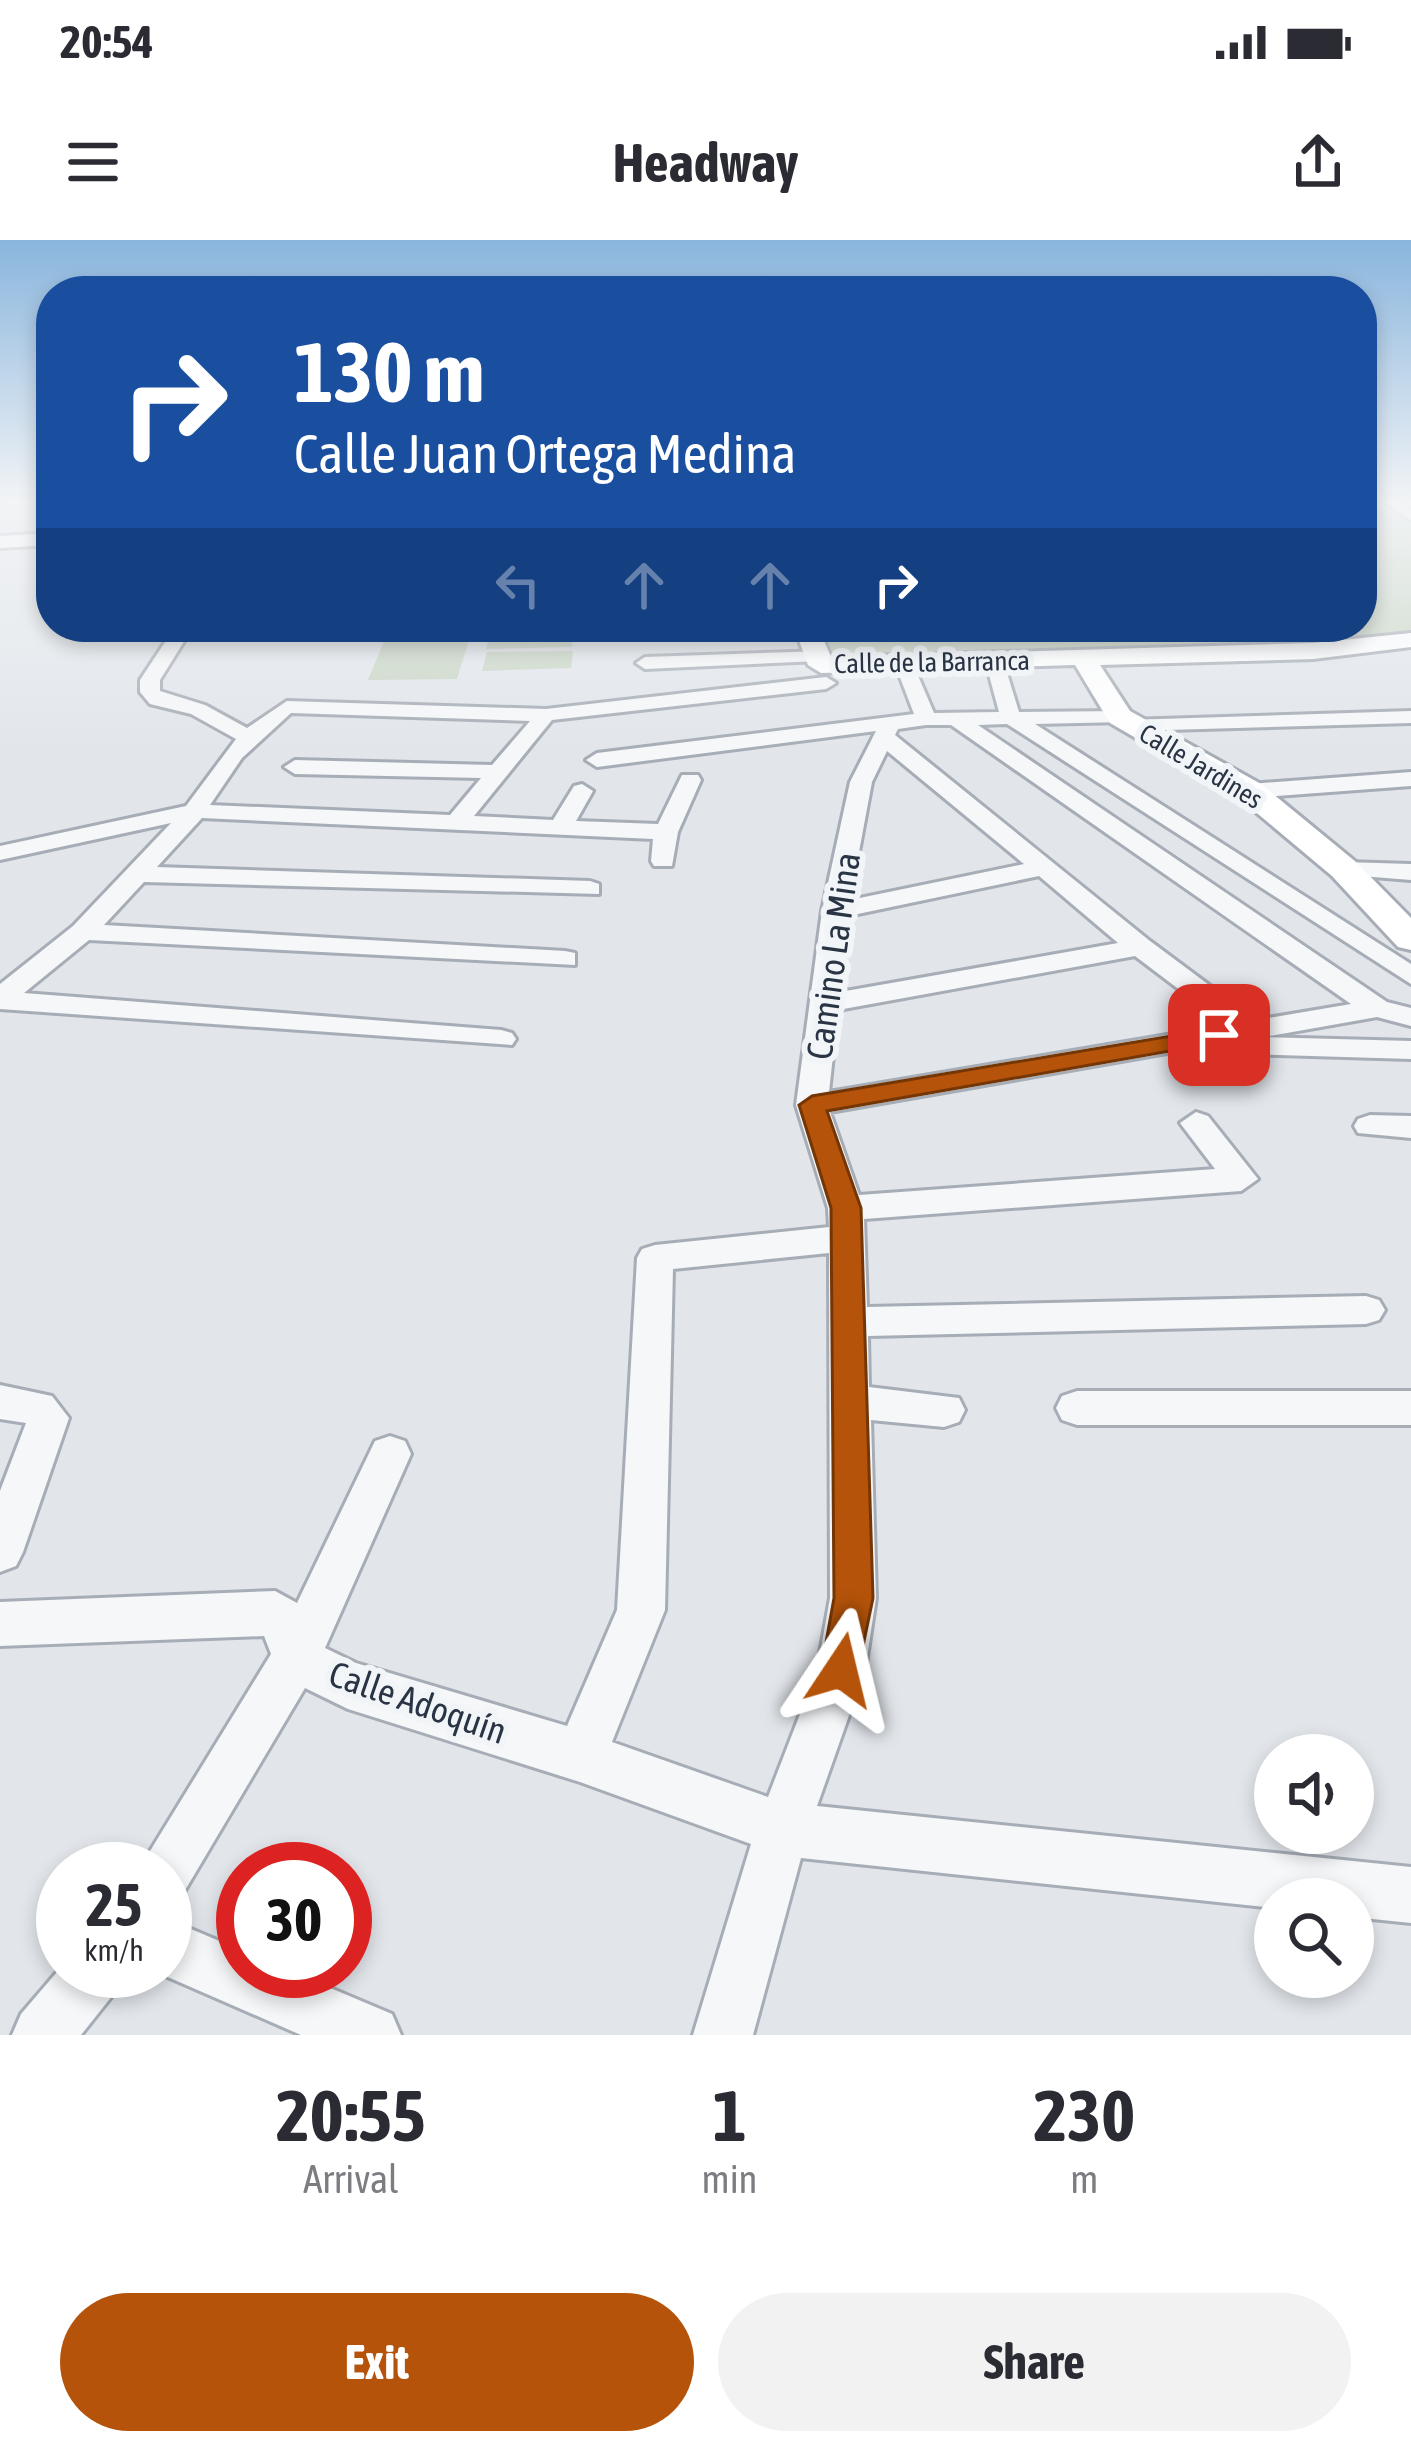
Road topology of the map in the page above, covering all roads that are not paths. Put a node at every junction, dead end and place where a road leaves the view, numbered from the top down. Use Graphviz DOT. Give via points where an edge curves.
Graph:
graph roads {
  1 [pos="1411,640"];
  2 [pos="174,642"];
  3 [pos="811,642"];
  4 [pos="1084,659"];
  5 [pos="994,660"];
  6 [pos="645,663"];
  7 [pos="904,664"];
  8 [pos="829,691"];
  9 [pos="546,715"];
  10 [pos="1411,717"];
  11 [pos="955,718"];
  12 [pos="1011,718"];
  13 [pos="1126,721"];
  14 [pos="900,727"];
  15 [pos="249,739"];
  16 [pos="596,760"];
  17 [pos="295,767"];
  18 [pos="498,772"];
  19 [pos="1411,779"];
  20 [pos="690,780"];
  21 [pos="582,791"];
  22 [pos="1250,791"];
  23 [pos="196,812"];
  24 [pos="455,824"];
  25 [pos="560,828"];
  26 [pos="666,832"];
  27 [pos="0,853"];
  28 [pos="663,861"];
  29 [pos="1042,868"];
  30 [pos="1344,869"];
  31 [pos="1411,872"];
  32 [pos="140,874"];
  33 [pos="590,889"];
  34 [pos="836,911"];
  35 [pos="83,932"];
  36 [pos="1411,940"];
  37 [pos="1140,947"];
  38 [pos="565,959"];
  39 [pos="1411,976"];
  40 [pos="0,999"];
  41 [pos="823,1004"];
  42 [pos="1377,1007"];
  43 [pos="1411,1016"];
  44 [pos="1250,1029"];
  45 [pos="502,1039"];
  46 [pos="1187,1041"];
  47 [pos="1411,1050"];
  48 [pos="812,1105"];
  49 [pos="1196,1124"];
  50 [pos="1370,1126"];
  51 [pos="1411,1127"];
  52 [pos="846,1223"];
  53 [pos="1366,1310"];
  54 [pos="849,1322"];
  55 [pos="0,1402"];
  56 [pos="851,1402"];
  57 [pos="1077,1408"];
  58 [pos="1411,1408"];
  59 [pos="944,1410"];
  60 [pos="390,1454"];
  61 [pos="0,1552"];
  62 [pos="0,1624"];
  63 [pos="296,1658"];
  64 [pos="580,1756"];
  65 [pos="782,1829"];
  66 [pos="184,1842"];
  67 [pos="1411,1895"];
  68 [pos="192,1959"];
  69 [pos="73,1998"];
  70 [pos="42,2035"];
  71 [pos="371,2035"];
  72 [pos="722,2035"];
  1 -- 4 [label="main road"];
  2 -- 15 [label="street" via="150,692"];
  3 -- 8 [label="main road, Calle de la Barranca"];
  4 -- 5 [label="main road, Calle de la Barranca"];
  4 -- 13 [label="main road, Calle Jardines"];
  5 -- 7 [label="main road, Calle de la Barranca"];
  5 -- 12 [label="street"];
  6 -- 8 [label="street"];
  7 -- 8 [label="main road, Calle de la Barranca"];
  7 -- 14 [label="street"];
  8 -- 9 [label="street"];
  8 -- 14 [label="street"];
  8 -- 16 [label="street"];
  9 -- 15 [label="street" via="296,705"];
  9 -- 18 [label="street"];
  10 -- 13 [label="street"];
  11 -- 12 [label="street"];
  11 -- 14 [label="street"];
  11 -- 42 [label="street"];
  12 -- 13 [label="street"];
  12 -- 39 [label="street"];
  13 -- 22 [label="main road, Calle Jardines"];
  14 -- 29 [label="street"];
  14 -- 34 [label="street, Camino La Mina" via="861,782"];
  15 -- 23 [label="street"];
  17 -- 18 [label="street"];
  18 -- 24 [label="street"];
  19 -- 22 [label="street"];
  20 -- 26 [label="street"];
  21 -- 25 [label="street"];
  22 -- 30 [label="main road, Calle Jardines"];
  23 -- 24 [label="street"];
  23 -- 27 [label="street"];
  23 -- 32 [label="street"];
  24 -- 25 [label="street"];
  25 -- 26 [label="street"];
  26 -- 28 [label="street"];
  29 -- 34 [label="street"];
  29 -- 37 [label="street"];
  30 -- 31 [label="street"];
  30 -- 36 [label="main road, Calle Jardines"];
  32 -- 33 [label="street"];
  32 -- 35 [label="street"];
  34 -- 41 [label="street, Camino La Mina"];
  35 -- 38 [label="street"];
  35 -- 40 [label="street"];
  37 -- 41 [label="street"];
  37 -- 44 [label="street"];
  40 -- 45 [label="street"];
  41 -- 48 [label="street, Camino La Mina"];
  42 -- 43 [label="street"];
  42 -- 44 [label="street"];
  44 -- 46 [label="street"];
  46 -- 47 [label="street"];
  46 -- 48 [label="street"];
  48 -- 52 [label="street, Camino La Mina"];
  49 -- 52 [label="street" via="1240,1179"];
  50 -- 51 [label="street"];
  52 -- 54 [label="street, Camino La Mina"];
  52 -- 64 [label="street" via="655,1258 640,1610"];
  53 -- 54 [label="street"];
  54 -- 56 [label="street, Camino La Mina"];
  55 -- 61 [label="street" via="37,1408 48,1418"];
  56 -- 59 [label="street"];
  56 -- 65 [label="street, Camino La Mina" via="854,1598 841,1670"];
  57 -- 58 [label="street"];
  60 -- 63 [label="street"];
  62 -- 63 [label="street, Calle Adoquín" via="275,1613 292,1632"];
  63 -- 64 [label="street, Calle Adoquín" via="347,1685"];
  63 -- 66 [label="street"];
  64 -- 65 [label="street, Calle Adoquín"];
  65 -- 67 [label="street, Calle Adoquín"];
  65 -- 72 [label="street, Camino La Mina"];
  68 -- 71 [label="street"];
  69 -- 70 [label="street"];
}
